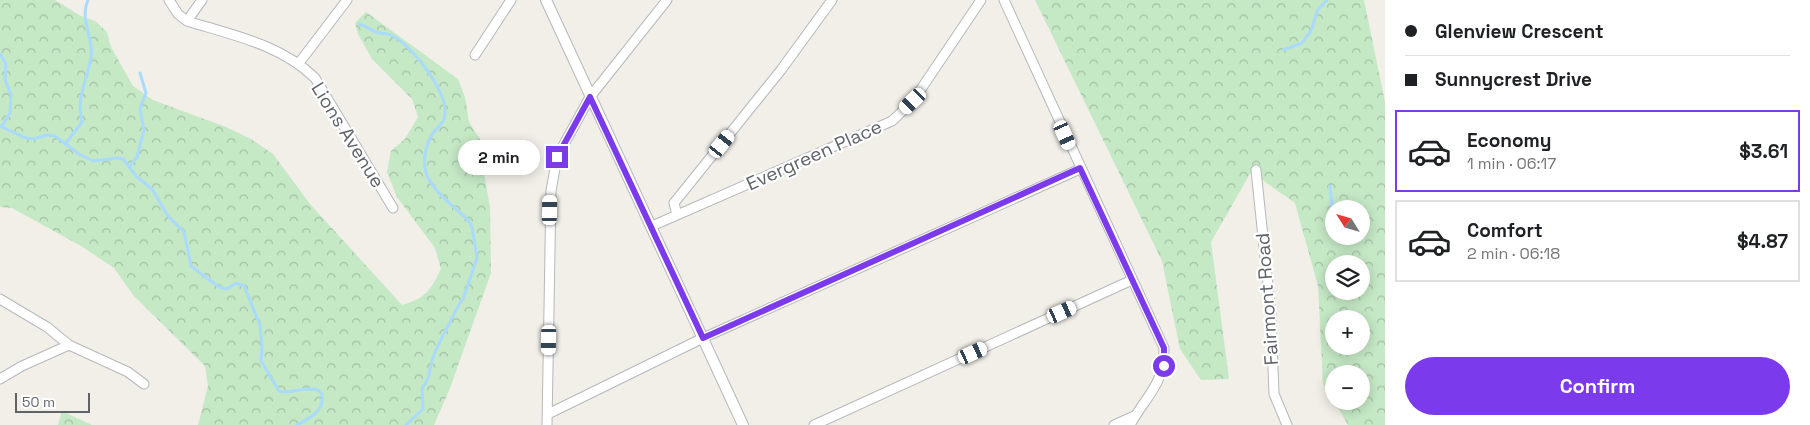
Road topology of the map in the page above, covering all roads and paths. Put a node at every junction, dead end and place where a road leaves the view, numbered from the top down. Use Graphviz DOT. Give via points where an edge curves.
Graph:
graph roads {
  1 [pos="168,0"];
  2 [pos="202,0"];
  3 [pos="347,0"];
  4 [pos="510,0"];
  5 [pos="546,0"];
  6 [pos="667,0"];
  7 [pos="832,0"];
  8 [pos="981,0"];
  9 [pos="1004,0"];
  10 [pos="187,21"];
  11 [pos="475,56"];
  12 [pos="299,63"];
  13 [pos="590,97"];
  14 [pos="1080,168"];
  15 [pos="1256,170"];
  16 [pos="393,208"];
  17 [pos="677,215"];
  18 [pos="652,226"];
  19 [pos="1132,280"];
  20 [pos="0,300"];
  21 [pos="703,338"];
  22 [pos="68,345"];
  23 [pos="0,380"];
  24 [pos="144,384"];
  25 [pos="548,414"];
  26 [pos="1134,416"];
  27 [pos="547,425"];
  28 [pos="743,425"];
  29 [pos="814,425"];
  30 [pos="1114,425"];
  31 [pos="1130,425"];
  32 [pos="1287,425"];
  1 -- 10 [label="street, Lions Avenue"];
  2 -- 10 [label="street"];
  3 -- 12 [label="street"];
  4 -- 11 [label="street"];
  5 -- 13 [label="street"];
  6 -- 13 [label="street"];
  7 -- 17 [label="street" via="781,70 674,203"];
  8 -- 17 [label="street, Evergreen Place" via="913,101 892,121"];
  9 -- 14 [label="street"];
  10 -- 12 [label="street, Lions Avenue" via="255,42"];
  12 -- 16 [label="street, Lions Avenue" via="315,78"];
  13 -- 18 [label="street"];
  13 -- 25 [label="street" via="557,157 551,192"];
  14 -- 19 [label="street"];
  14 -- 21 [label="street"];
  15 -- 32 [label="street, Fairmont Road" via="1274,394"];
  17 -- 18 [label="street, Evergreen Place"];
  18 -- 21 [label="street"];
  19 -- 26 [label="street" via="1164,348 1164,366 1156,388"];
  19 -- 29 [label="street"];
  20 -- 22 [label="street" via="48,327"];
  21 -- 25 [label="street"];
  21 -- 28 [label="street"];
  22 -- 23 [label="street"];
  22 -- 24 [label="street" via="128,372"];
  25 -- 27 [label="street"];
  26 -- 30 [label="street"];
  26 -- 31 [label="street"];
}
